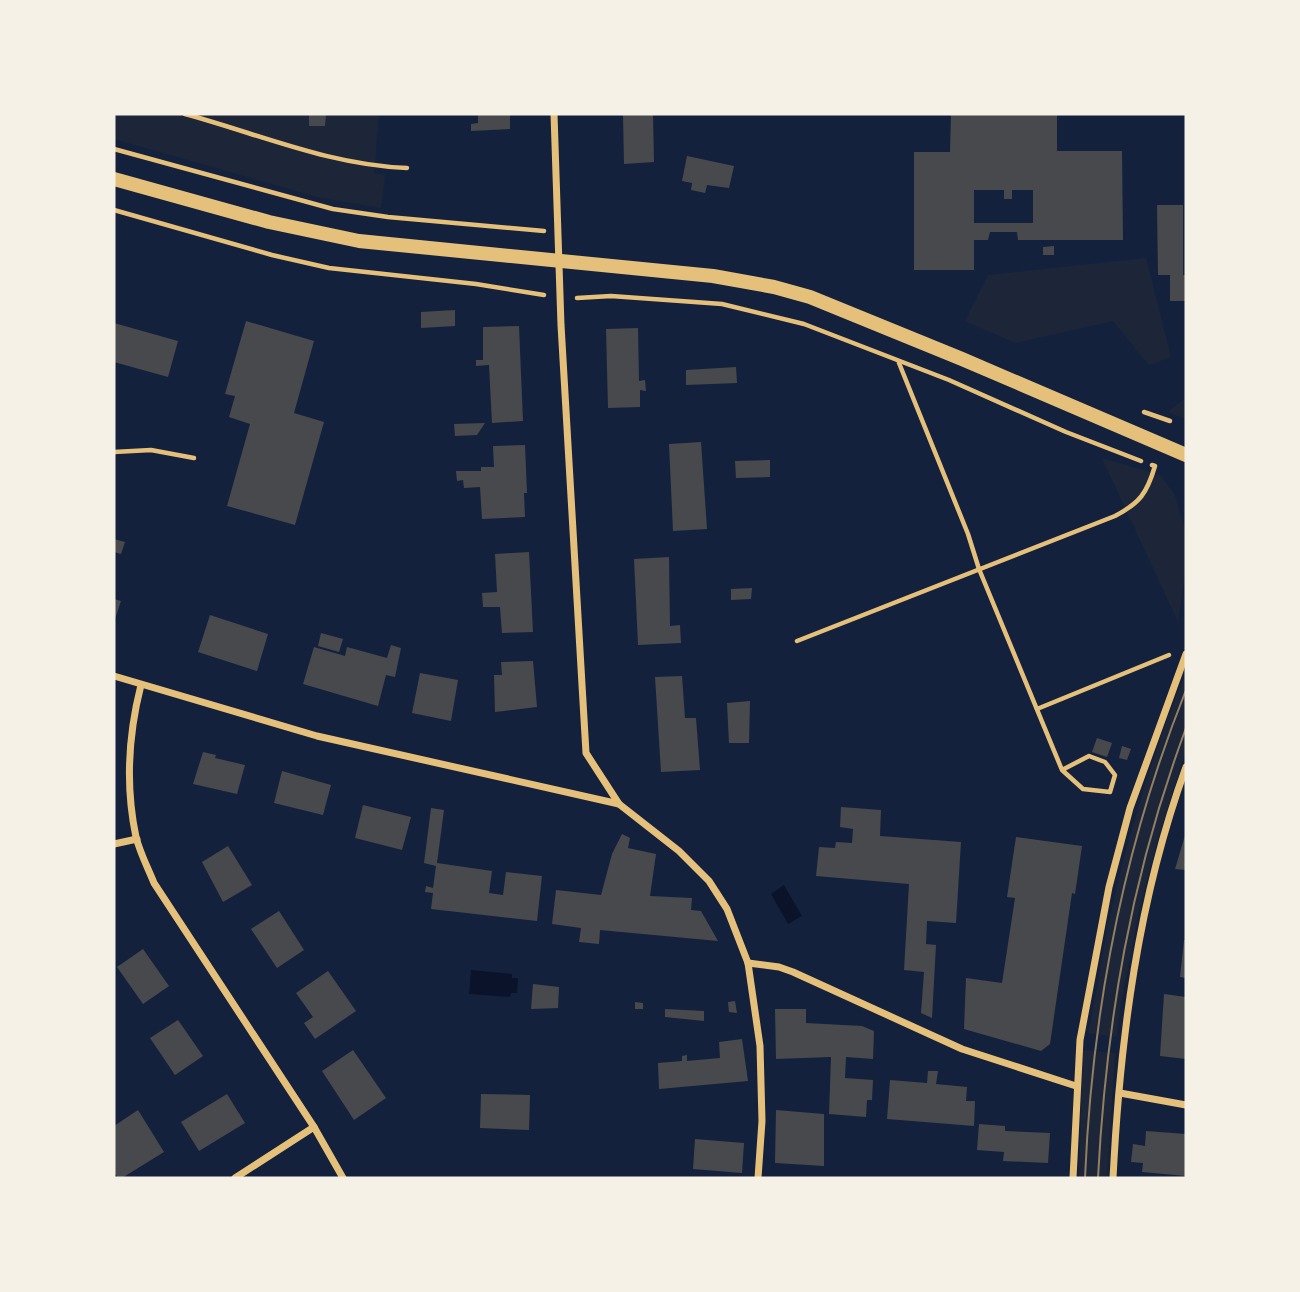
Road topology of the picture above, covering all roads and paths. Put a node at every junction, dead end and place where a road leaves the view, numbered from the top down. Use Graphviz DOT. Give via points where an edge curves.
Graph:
graph roads {
  1 [pos="185,114"];
  2 [pos="554,114"];
  3 [pos="407,168"];
  4 [pos="114,179"];
  5 [pos="114,210"];
  6 [pos="559,262"];
  7 [pos="562,299"];
  8 [pos="898,362"];
  9 [pos="114,452"];
  10 [pos="1186,455"];
  11 [pos="194,458"];
  12 [pos="979,569"];
  13 [pos="797,641"];
  14 [pos="1174,653"];
  15 [pos="1186,654"];
  16 [pos="114,676"];
  17 [pos="141,685"];
  18 [pos="1037,709"];
  19 [pos="1186,767"];
  20 [pos="1062,770"];
  21 [pos="619,804"];
  22 [pos="137,839"];
  23 [pos="114,844"];
  24 [pos="748,963"];
  25 [pos="1076,1086"];
  26 [pos="1120,1093"];
  27 [pos="1186,1105"];
  28 [pos="314,1127"];
  29 [pos="235,1178"];
  30 [pos="344,1178"];
  31 [pos="758,1178"];
  32 [pos="1073,1178"];
  33 [pos="1113,1178"];
  1 -- 3 [label="path" via="336,159"];
  2 -- 6 [label="street"];
  4 -- 6 [label="main road" via="269,222 359,241"];
  5 -- 7 [label="path" via="329,268 476,284"];
  6 -- 7 [label="street"];
  6 -- 10 [label="main road" via="724,278 810,298"];
  7 -- 8 [label="path" via="611,296 722,304 804,324"];
  7 -- 21 [label="street" via="586,753"];
  8 -- 12 [label="path"];
  8 -- 12 [label="path" via="1155,466 1149,486 1135,506"];
  9 -- 11 [label="path" via="151,450"];
  12 -- 13 [label="path"];
  12 -- 18 [label="path"];
  14 -- 18 [label="path"];
  15 -- 25 [label="street" via="1130,808 1109,887 1080,1040"];
  16 -- 17 [label="street"];
  17 -- 21 [label="street" via="317,736"];
  17 -- 22 [label="street" via="128,757"];
  18 -- 20 [label="path"];
  19 -- 26 [label="street" via="1145,912 1127,1003"];
  20 -- 20 [label="path" via="1083,789 1110,792 1115,775 1105,762 1089,756"];
  21 -- 24 [label="street" via="709,881 727,909"];
  22 -- 23 [label="street"];
  22 -- 28 [label="street" via="154,883"];
  24 -- 25 [label="street" via="793,971 962,1049"];
  24 -- 31 [label="street" via="760,1046"];
  25 -- 32 [label="street"];
  26 -- 27 [label="street"];
  26 -- 33 [label="street"];
  28 -- 29 [label="street"];
  28 -- 30 [label="street"];
}
